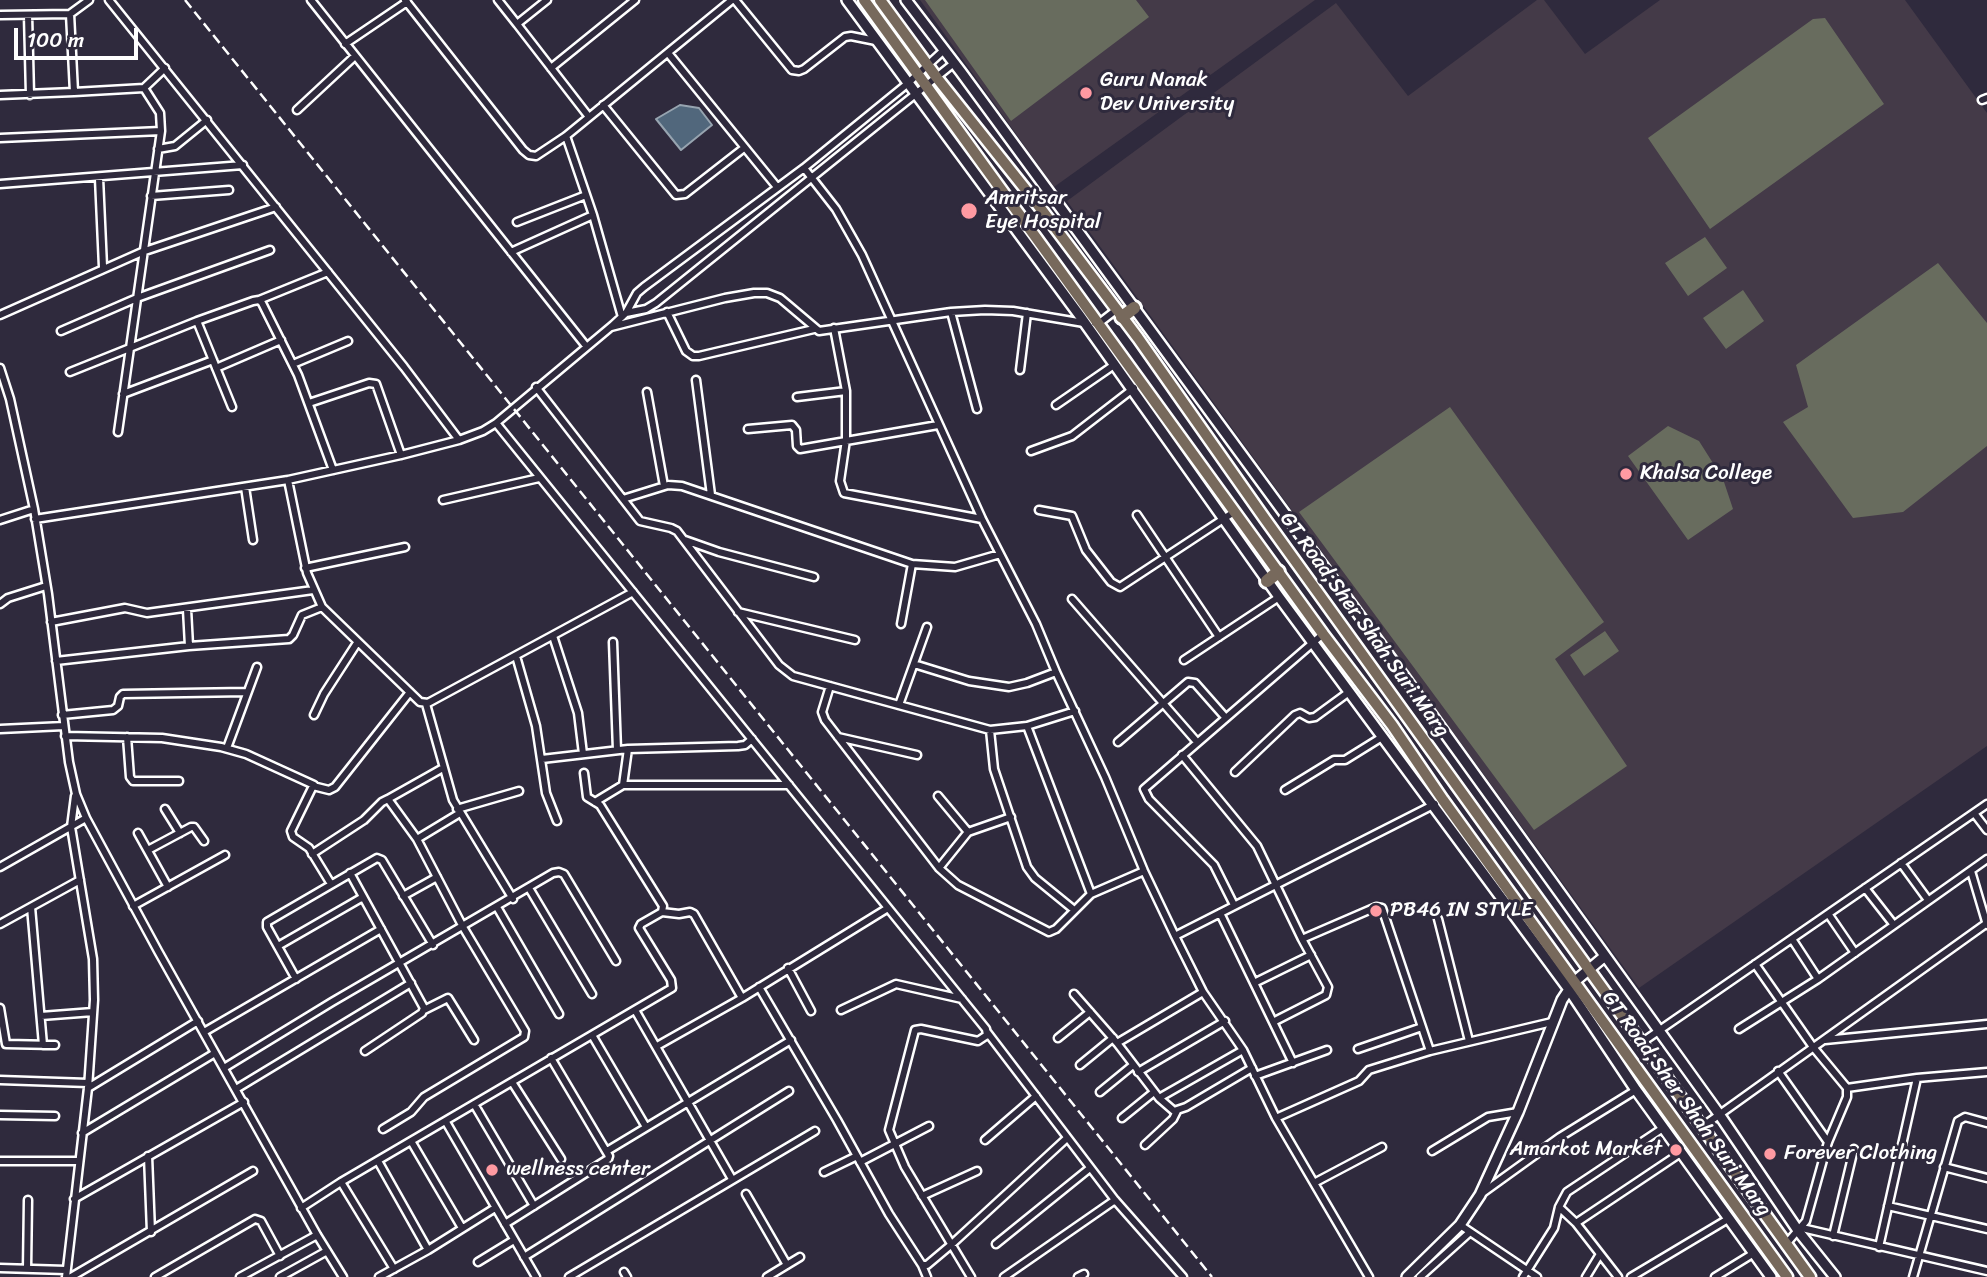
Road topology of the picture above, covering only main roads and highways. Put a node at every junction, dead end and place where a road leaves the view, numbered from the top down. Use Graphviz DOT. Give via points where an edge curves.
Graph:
graph roads {
  1 [pos="847,0"];
  2 [pos="864,0"];
  3 [pos="880,0"];
  4 [pos="906,0"];
  5 [pos="1134,308"];
  6 [pos="1119,313"];
  7 [pos="1278,572"];
  8 [pos="1267,581"];
  9 [pos="1605,956"];
  10 [pos="1588,970"];
  11 [pos="1571,985"];
  12 [pos="1407,1277"];
  13 [pos="1771,1277"];
  14 [pos="1787,1277"];
  15 [pos="1810,1277"];
  16 [pos="1835,1277"];
  1 -- 8 [label="main road" via="1085,323"];
  2 -- 7 [label="main road, GT Road;Sher Shah Suri Marg"];
  3 -- 6 [label="main road, GT Road;Sher Shah Suri Marg"];
  4 -- 5 [label="main road"];
  5 -- 6 [label="highway"];
  5 -- 9 [label="main road"];
  6 -- 10 [label="main road, GT Road;Sher Shah Suri Marg"];
  7 -- 8 [label="highway"];
  7 -- 11 [label="main road, GT Road;Sher Shah Suri Marg" via="1377,704"];
  8 -- 11 [label="main road"];
  9 -- 10 [label="main road"];
  9 -- 16 [label="main road"];
  10 -- 11 [label="main road"];
  10 -- 15 [label="main road, GT Road;Sher Shah Suri Marg"];
  11 -- 12 [label="main road" via="1480,1195 1460,1225"];
  11 -- 13 [label="main road" via="1636,1090"];
  11 -- 14 [label="main road, GT Road;Sher Shah Suri Marg"];
}
